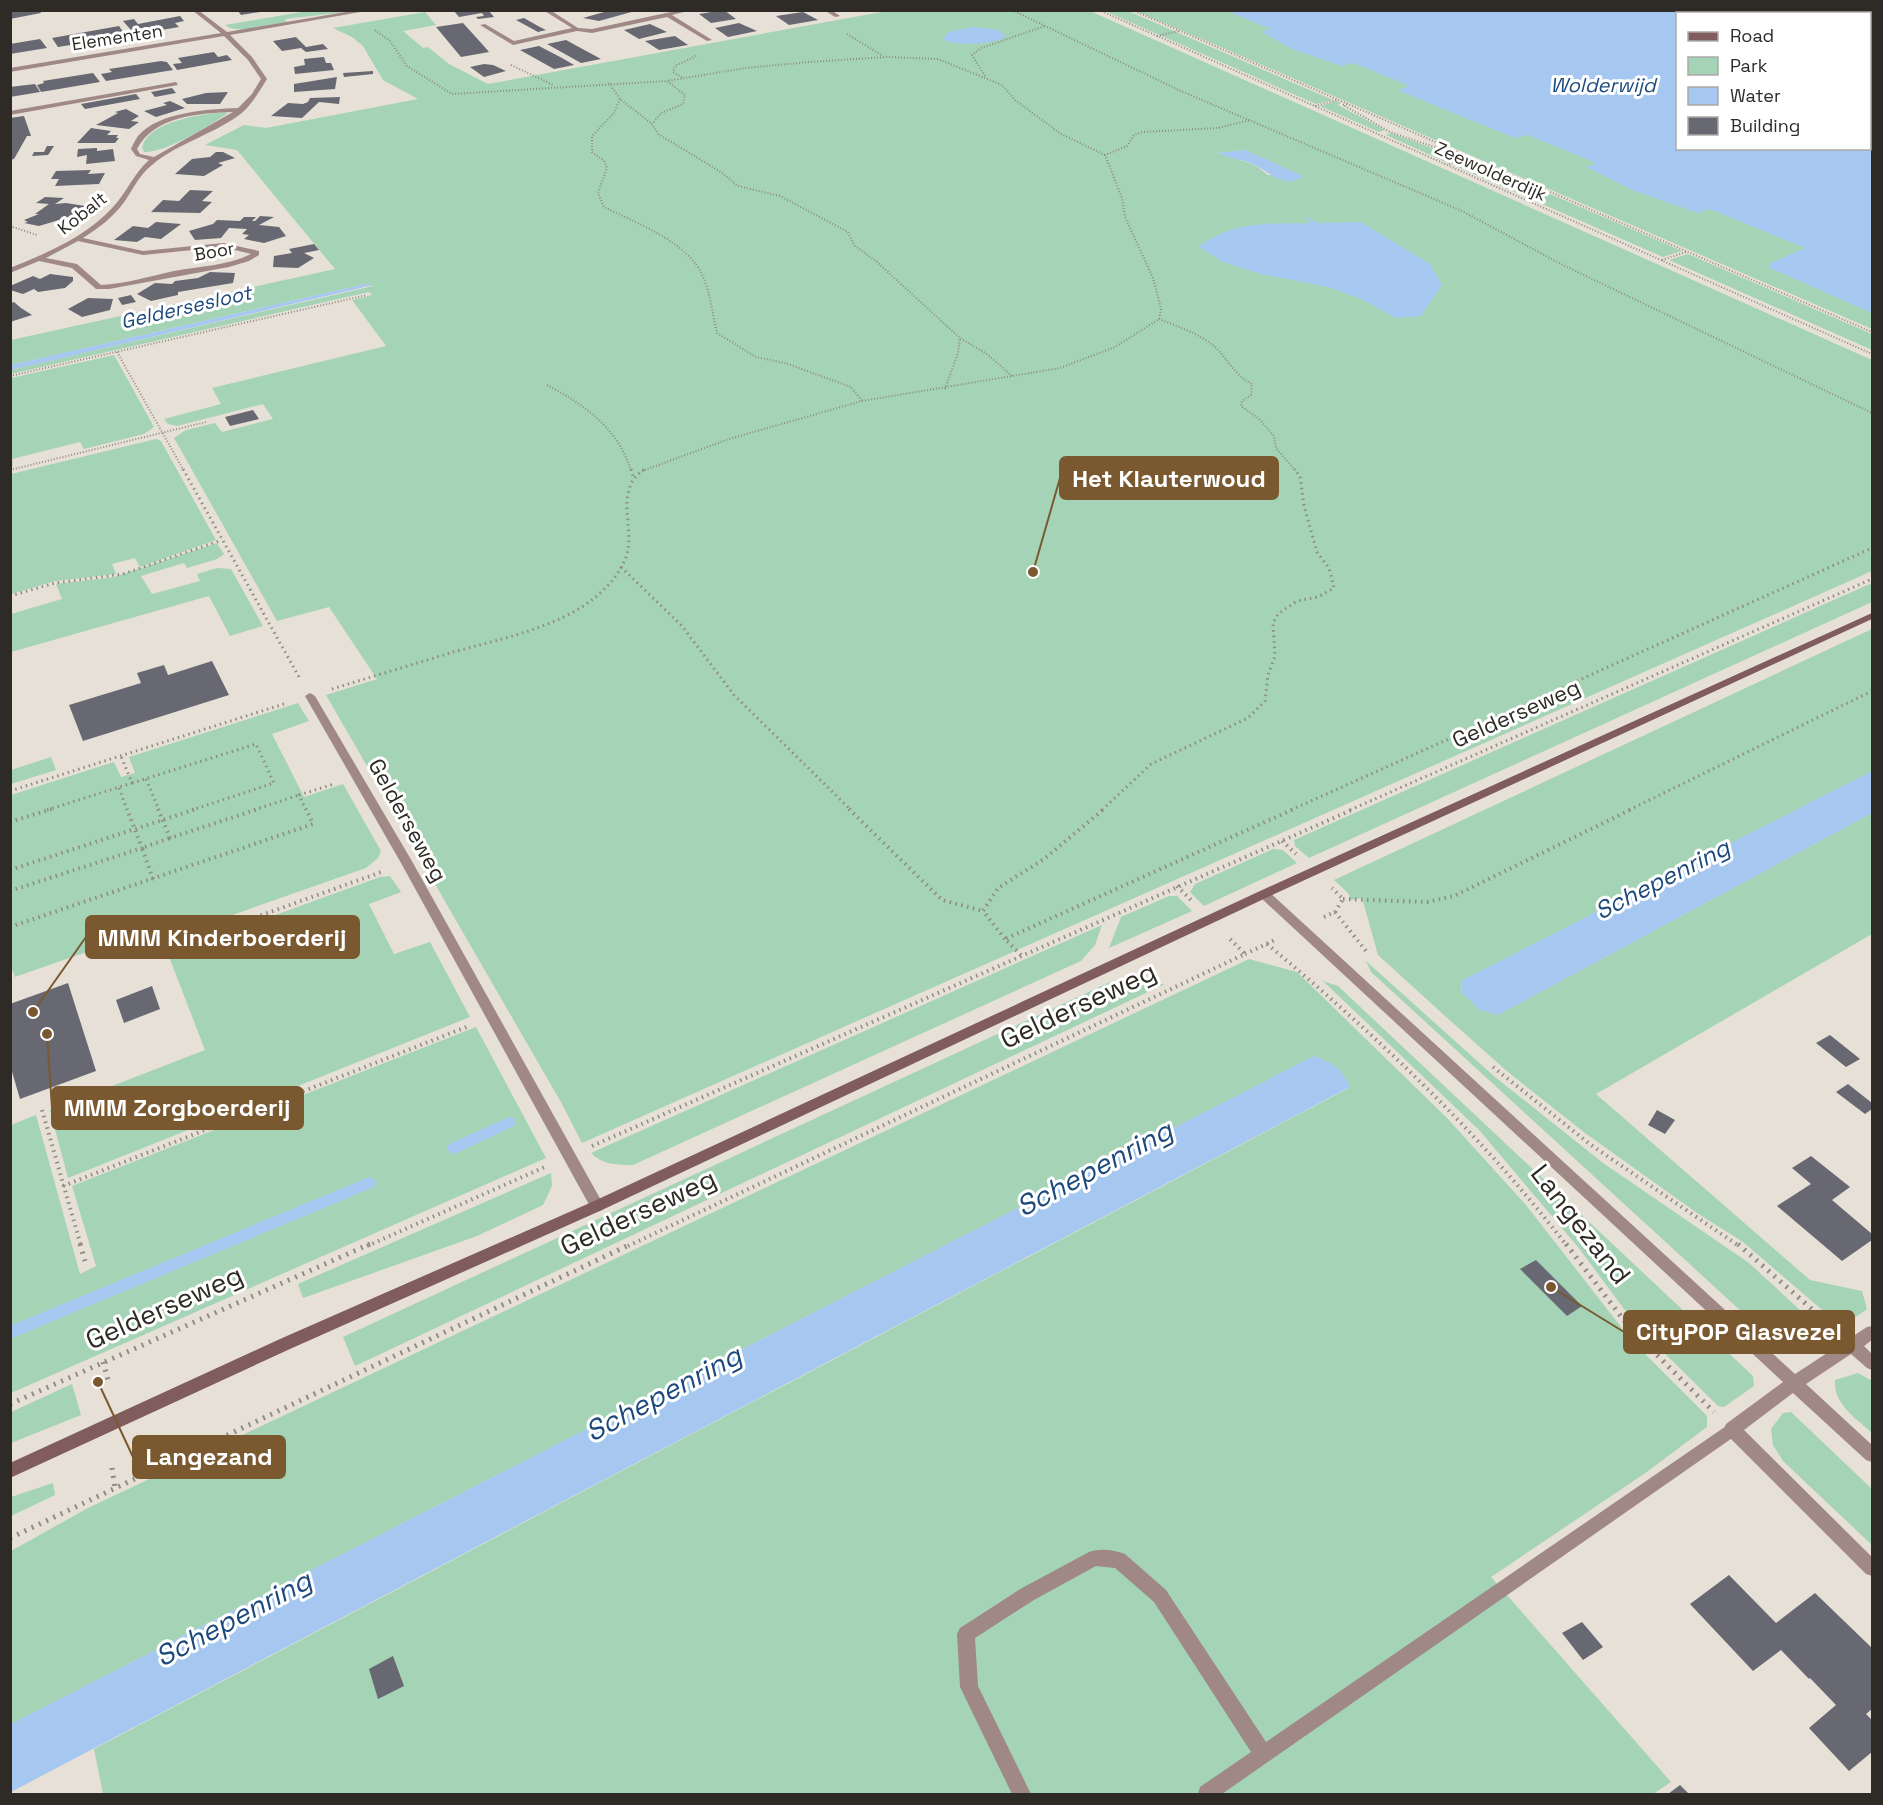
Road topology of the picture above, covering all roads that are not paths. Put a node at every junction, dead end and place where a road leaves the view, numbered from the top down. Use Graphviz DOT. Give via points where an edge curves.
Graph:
graph roads {
  1 [pos="194,10"];
  2 [pos="370,10"];
  3 [pos="545,10"];
  4 [pos="690,10"];
  5 [pos="826,10"];
  6 [pos="668,15"];
  7 [pos="837,16"];
  8 [pos="483,25"];
  9 [pos="577,29"];
  10 [pos="227,34"];
  11 [pos="708,40"];
  12 [pos="10,70"];
  13 [pos="176,84"];
  14 [pos="242,110"];
  15 [pos="10,113"];
  16 [pos="154,159"];
  17 [pos="78,239"];
  18 [pos="40,258"];
  19 [pos="10,271"];
  20 [pos="1872,616"];
  21 [pos="310,696"];
  22 [pos="1264,894"];
  23 [pos="597,1206"];
  24 [pos="1872,1332"];
  25 [pos="1853,1346"];
  26 [pos="1872,1363"];
  27 [pos="1794,1383"];
  28 [pos="1732,1430"];
  29 [pos="1872,1455"];
  30 [pos="10,1471"];
  31 [pos="1872,1568"];
  32 [pos="1264,1755"];
  33 [pos="1022,1794"];
  34 [pos="1207,1794"];
  1 -- 10 [label="street, Kobalt"];
  2 -- 10 [label="street, Elementen"];
  3 -- 9 [label="street"];
  4 -- 6 [label="street"];
  5 -- 7 [label="street"];
  6 -- 9 [label="street" via="607,29"];
  6 -- 11 [label="street"];
  8 -- 9 [label="street" via="513,43"];
  10 -- 12 [label="street, Elementen"];
  10 -- 14 [label="street, Kobalt" via="255,63 264,79 256,96"];
  13 -- 15 [label="street"];
  14 -- 16 [label="street, Kobalt"];
  14 -- 16 [label="street" via="189,115 144,133 134,149 138,155"];
  16 -- 17 [label="street, Kobalt" via="138,172 114,210"];
  17 -- 18 [label="street, Kobalt"];
  17 -- 18 [label="street, Boor" via="143,253 223,244 256,252 236,264 114,287 99,287 75,266"];
  18 -- 19 [label="street, Kobalt"];
  20 -- 22 [label="street, Gelderseweg"];
  21 -- 23 [label="street, Gelderseweg"];
  22 -- 23 [label="street, Gelderseweg"];
  22 -- 27 [label="street, Langezand"];
  23 -- 30 [label="street, Gelderseweg"];
  24 -- 25 [label="street"];
  25 -- 26 [label="street"];
  25 -- 27 [label="street"];
  27 -- 28 [label="street"];
  27 -- 29 [label="street, Langezand"];
  28 -- 31 [label="street"];
  28 -- 32 [label="street"];
  32 -- 33 [label="street" via="1160,1596 1119,1560 1095,1558 966,1634 969,1687"];
  32 -- 34 [label="street"];
}
